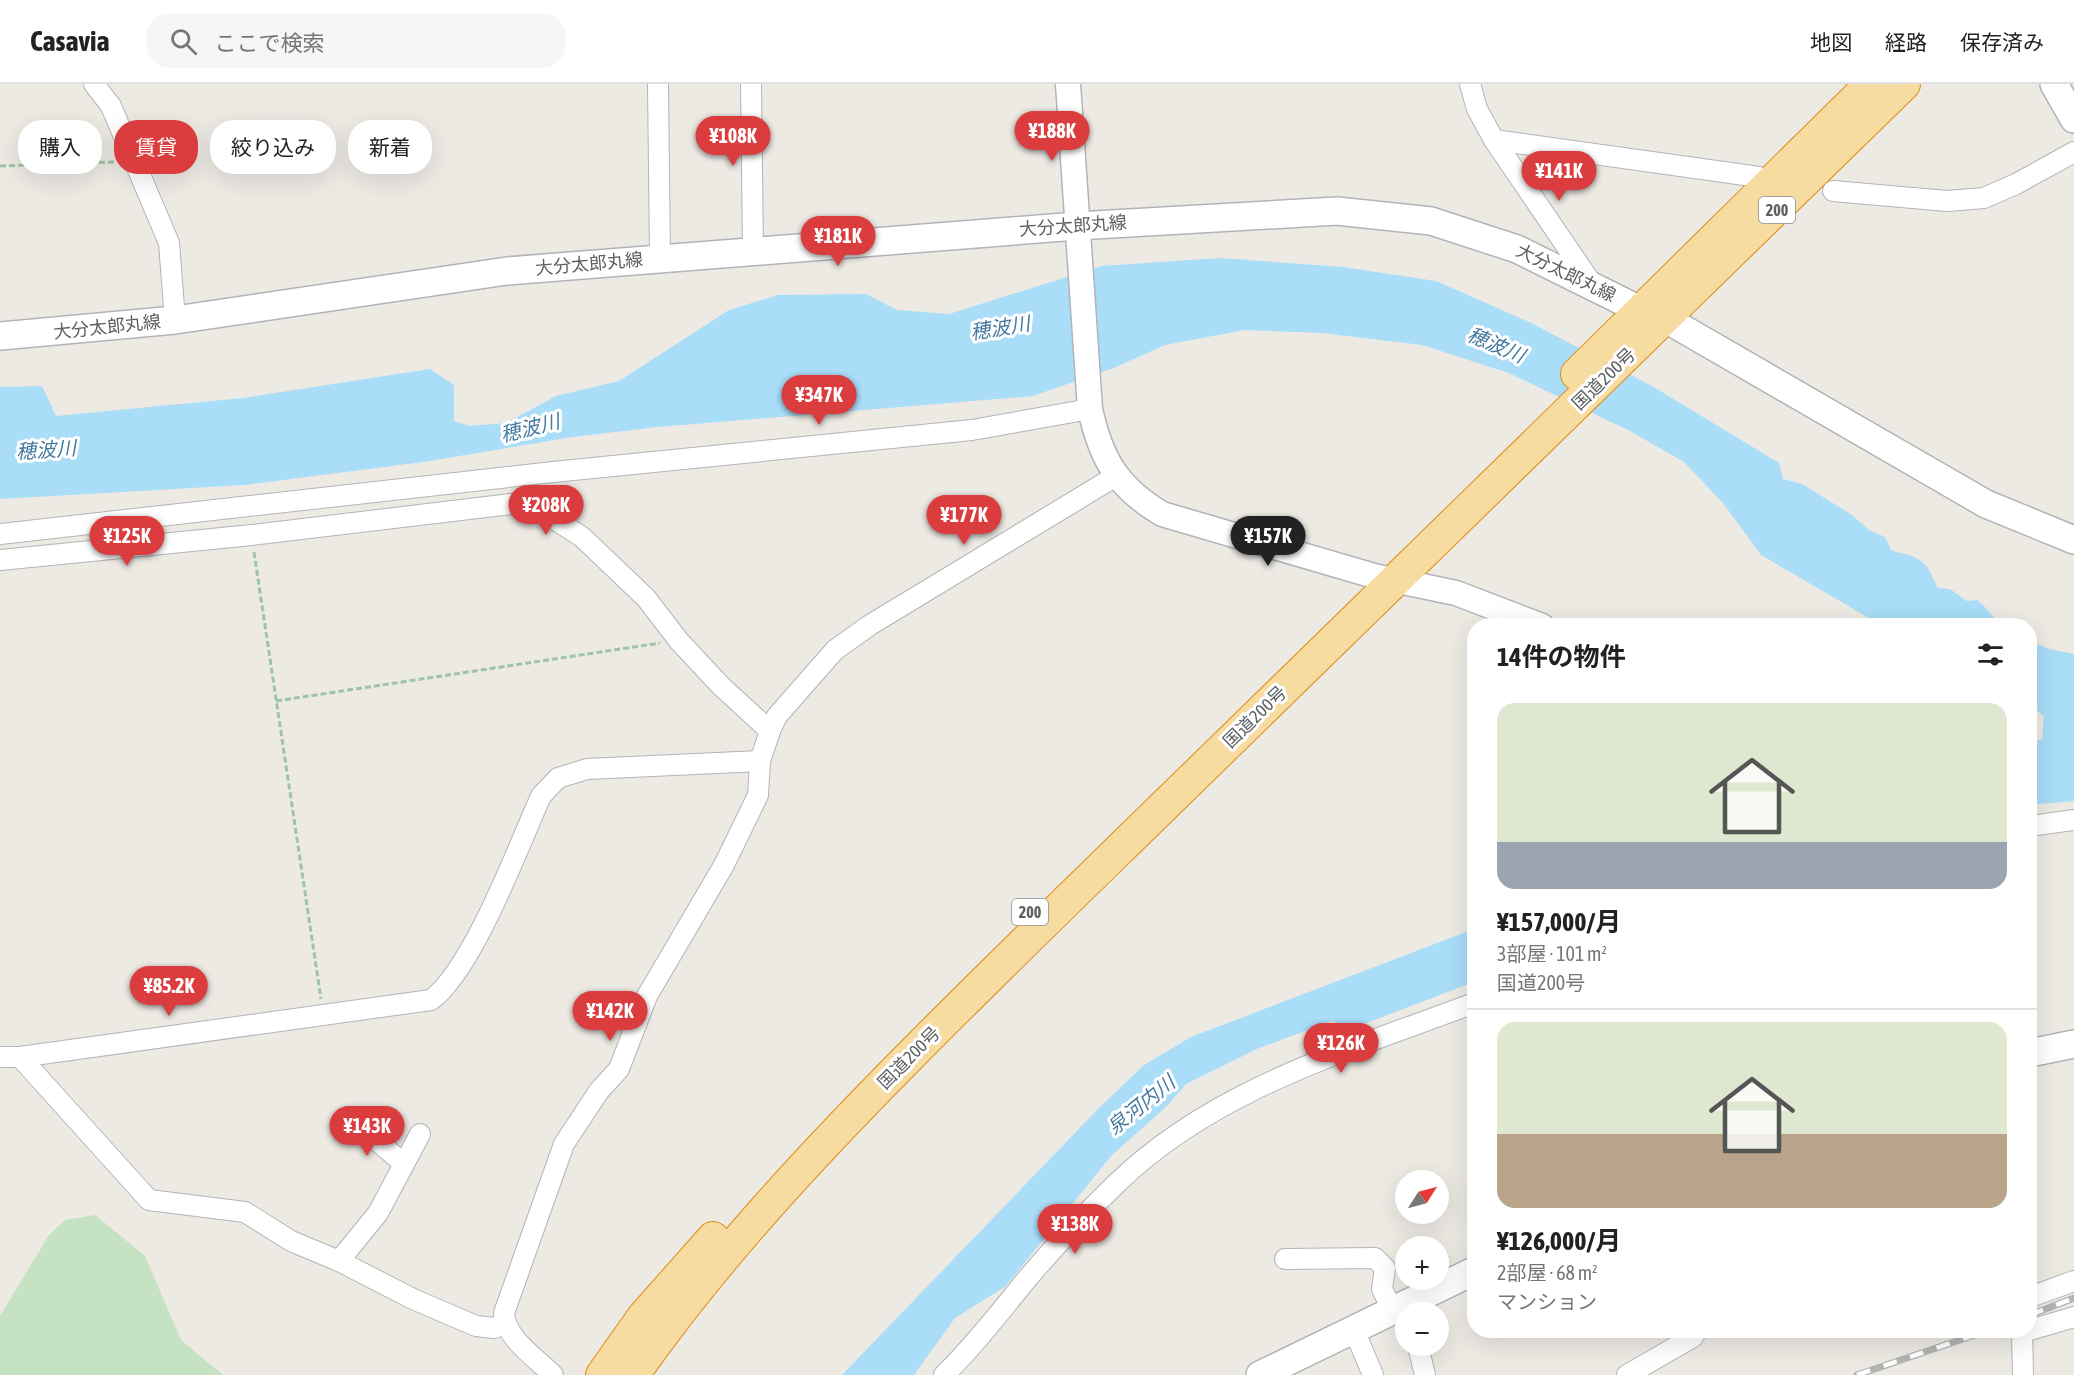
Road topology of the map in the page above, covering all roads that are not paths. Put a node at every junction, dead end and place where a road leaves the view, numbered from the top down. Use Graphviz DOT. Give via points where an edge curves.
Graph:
graph roads {
  1 [pos="94,84"];
  2 [pos="658,84"];
  3 [pos="751,84"];
  4 [pos="1068,84"];
  5 [pos="1470,84"];
  6 [pos="1871,84"];
  7 [pos="1904,84"];
  8 [pos="2054,84"];
  9 [pos="2074,119"];
  10 [pos="1494,140"];
  11 [pos="2074,152"];
  12 [pos="1759,177"];
  13 [pos="1833,191"];
  14 [pos="1077,232"];
  15 [pos="753,250"];
  16 [pos="660,257"];
  17 [pos="1592,284"];
  18 [pos="175,320"];
  19 [pos="1647,322"];
  20 [pos="0,336"];
  21 [pos="1090,409"];
  22 [pos="1116,477"];
  23 [pos="0,534"];
  24 [pos="2074,540"];
  25 [pos="0,560"];
  26 [pos="1386,579"];
  27 [pos="1521,618"];
  28 [pos="770,730"];
  29 [pos="760,761"];
  30 [pos="2074,820"];
  31 [pos="2037,825"];
  32 [pos="1467,1007"];
  33 [pos="2074,1044"];
  34 [pos="2037,1052"];
  35 [pos="0,1057"];
  36 [pos="20,1057"];
  37 [pos="355,1122"];
  38 [pos="420,1134"];
  39 [pos="404,1164"];
  40 [pos="1285,1259"];
  41 [pos="339,1261"];
  42 [pos="1467,1275"];
  43 [pos="2074,1281"];
  44 [pos="2037,1294"];
  45 [pos="1396,1302"];
  46 [pos="1417,1302"];
  47 [pos="1395,1313"];
  48 [pos="2074,1317"];
  49 [pos="505,1324"];
  50 [pos="2037,1327"];
  51 [pos="1354,1329"];
  52 [pos="1691,1338"];
  53 [pos="2022,1338"];
  54 [pos="1420,1356"];
  55 [pos="553,1375"];
  56 [pos="602,1375"];
  57 [pos="633,1375"];
  58 [pos="944,1375"];
  59 [pos="1260,1375"];
  60 [pos="1373,1375"];
  61 [pos="1425,1375"];
  62 [pos="1627,1375"];
  63 [pos="2023,1375"];
  1 -- 18 [label="street" via="111,106 169,243"];
  2 -- 16 [label="street"];
  3 -- 15 [label="street"];
  4 -- 14 [label="street"];
  5 -- 10 [label="street" via="1477,109"];
  6 -- 19 [label="highway, 国道200号 / 200"];
  7 -- 19 [label="highway, 国道200号 / 200"];
  8 -- 9 [label="main road"];
  10 -- 12 [label="street"];
  10 -- 17 [label="street"];
  11 -- 13 [label="street" via="1984,198 1947,201"];
  14 -- 15 [label="main road, 大分太郎丸線"];
  14 -- 17 [label="main road, 大分太郎丸線" via="1336,210 1431,221 1517,249"];
  14 -- 21 [label="street"];
  15 -- 16 [label="main road, 大分太郎丸線"];
  16 -- 18 [label="main road, 大分太郎丸線" via="507,271"];
  17 -- 19 [label="main road, 大分太郎丸線"];
  18 -- 20 [label="main road, 大分太郎丸線"];
  19 -- 24 [label="main road, 大分太郎丸線" via="1986,504"];
  19 -- 26 [label="highway, 国道200号 / 200"];
  21 -- 22 [label="street" via="1097,443"];
  21 -- 23 [label="street" via="972,430"];
  22 -- 26 [label="street" via="1141,501 1162,514"];
  22 -- 28 [label="street" via="844,644 777,716"];
  25 -- 28 [label="street" via="528,502 582,537 646,598 721,686"];
  26 -- 27 [label="street" via="1456,593"];
  26 -- 56 [label="highway, 国道200号 / 200" via="842,1094 643,1317"];
  26 -- 57 [label="highway, 国道200号 / 200" via="857,1110 743,1234"];
  28 -- 29 [label="street"];
  29 -- 36 [label="street" via="587,770 558,777 542,796 474,944 444,990 431,999"];
  29 -- 49 [label="street" via="758,795 724,865 647,996 619,1069 599,1091 564,1144 504,1313"];
  30 -- 31 [label="street"];
  32 -- 58 [label="street" via="1290,1073 1235,1098 1197,1121 1118,1182"];
  33 -- 34 [label="main road"];
  35 -- 36 [label="street"];
  36 -- 41 [label="street" via="149,1200 245,1212 291,1241"];
  37 -- 39 [label="street"];
  38 -- 39 [label="street"];
  39 -- 41 [label="street" via="378,1213"];
  40 -- 45 [label="street" via="1375,1258 1384,1268 1382,1289"];
  41 -- 49 [label="street" via="476,1326 494,1328"];
  42 -- 46 [label="main road"];
  43 -- 44 [label="street"];
  47 -- 51 [label="main road"];
  48 -- 50 [label="street"];
  49 -- 55 [label="street"];
  51 -- 59 [label="main road"];
  51 -- 60 [label="street"];
  52 -- 62 [label="street"];
  53 -- 63 [label="street"];
  54 -- 61 [label="street"];
}
